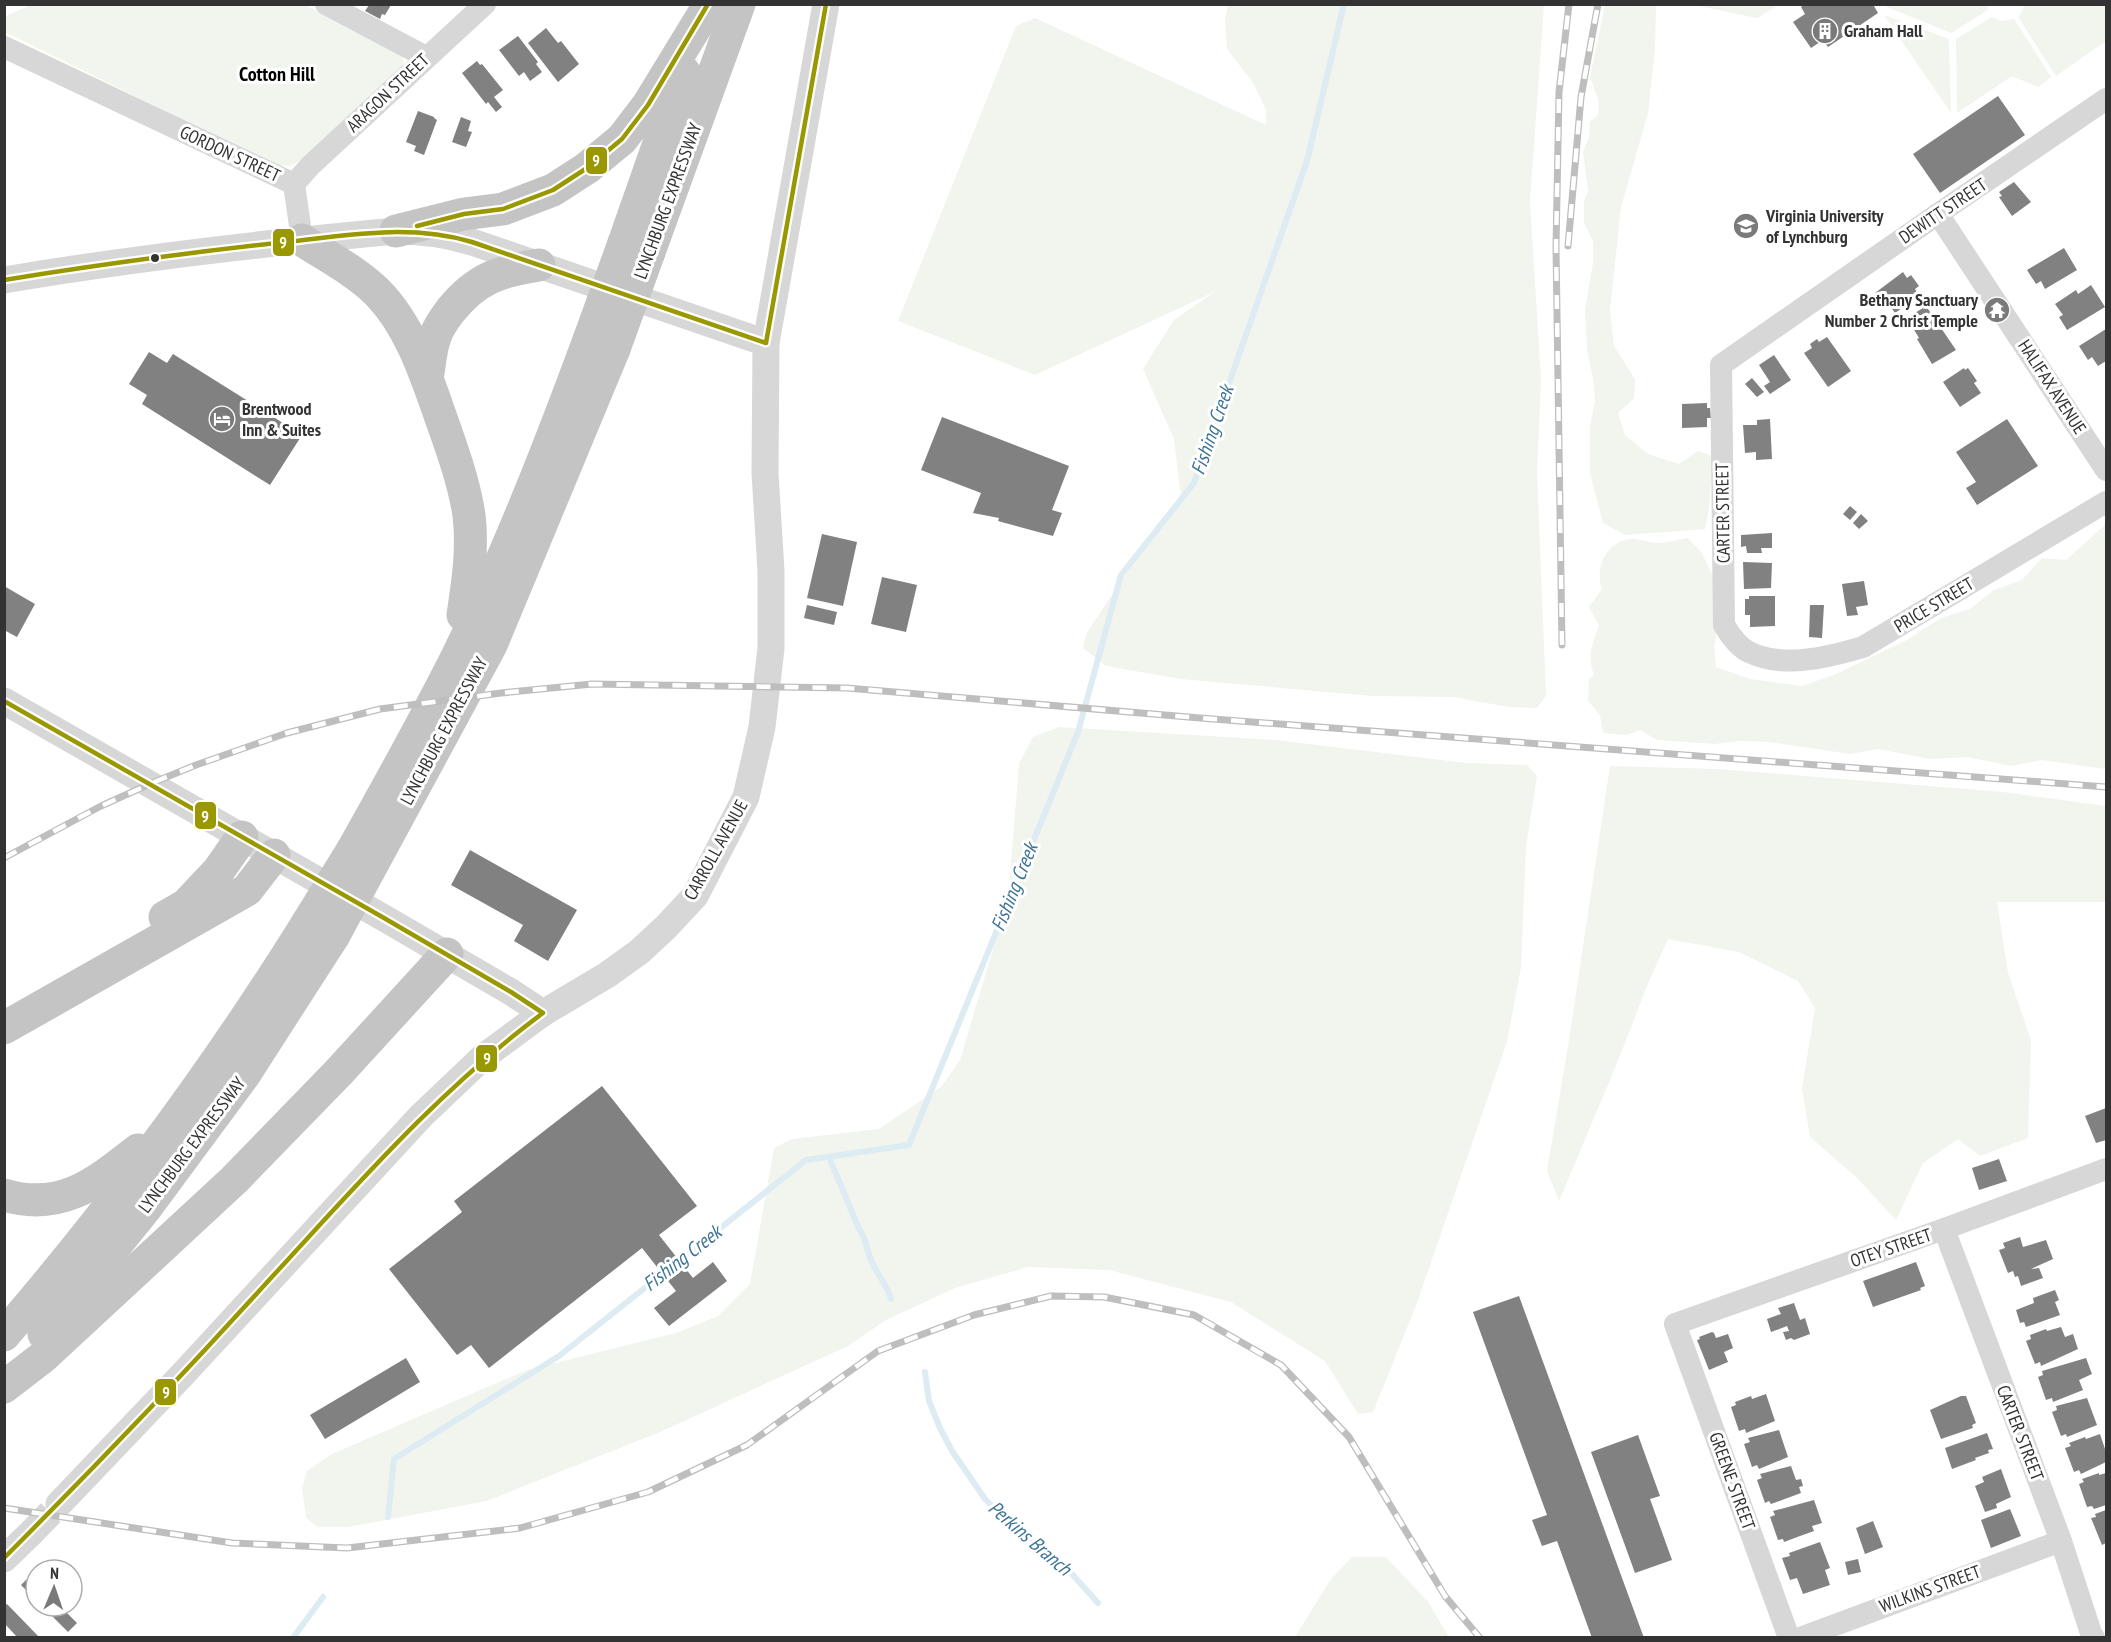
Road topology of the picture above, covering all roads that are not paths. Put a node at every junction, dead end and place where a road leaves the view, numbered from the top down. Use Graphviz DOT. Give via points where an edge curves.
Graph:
graph roads {
  1 [pos="326,4"];
  2 [pos="485,4"];
  3 [pos="739,4"];
  4 [pos="826,4"];
  5 [pos="707,7"];
  6 [pos="4,47"];
  7 [pos="426,57"];
  8 [pos="2106,99"];
  9 [pos="294,184"];
  10 [pos="1938,214"];
  11 [pos="396,231"];
  12 [pos="302,240"];
  13 [pos="637,247"];
  14 [pos="539,265"];
  15 [pos="4,280"];
  16 [pos="766,343"];
  17 [pos="601,345"];
  18 [pos="1721,365"];
  19 [pos="427,378"];
  20 [pos="2106,470"];
  21 [pos="2106,502"];
  22 [pos="1747,652"];
  23 [pos="457,657"];
  24 [pos="4,701"];
  25 [pos="242,837"];
  26 [pos="274,855"];
  27 [pos="363,857"];
  28 [pos="321,930"];
  29 [pos="447,954"];
  30 [pos="4,1008"];
  31 [pos="543,1013"];
  32 [pos="4,1028"];
  33 [pos="175,1122"];
  34 [pos="2106,1169"];
  35 [pos="4,1195"];
  36 [pos="1944,1229"];
  37 [pos="1675,1324"];
  38 [pos="4,1335"];
  39 [pos="4,1377"];
  40 [pos="4,1387"];
  41 [pos="59,1504"];
  42 [pos="32,1532"];
  43 [pos="2061,1541"];
  44 [pos="4,1559"];
  45 [pos="1789,1638"];
  46 [pos="1800,1638"];
  47 [pos="2094,1638"];
  1 -- 7 [label="street"];
  2 -- 7 [label="street, ARAGON STREET"];
  3 -- 13 [label="highway, LYNCHBURG EXPRESSWAY"];
  4 -- 16 [label="street, CARROLL AVENUE"];
  5 -- 11 [label="highway" via="641,114 622,139 587,168 553,190 503,209"];
  5 -- 13 [label="highway, LYNCHBURG EXPRESSWAY"];
  6 -- 9 [label="street, GORDON STREET"];
  7 -- 9 [label="street, ARAGON STREET"];
  8 -- 10 [label="street, DEWITT STREET"];
  9 -- 12 [label="street, GORDON STREET"];
  10 -- 18 [label="street, DEWITT STREET"];
  10 -- 20 [label="street, HALIFAX AVENUE"];
  11 -- 12 [label="street"];
  11 -- 14 [label="street" via="442,233"];
  12 -- 15 [label="street" via="97,264"];
  12 -- 19 [label="highway" via="377,292 402,326"];
  13 -- 17 [label="highway, LYNCHBURG EXPRESSWAY, bridge"];
  14 -- 16 [label="street"];
  14 -- 19 [label="highway" via="484,279 463,295 435,337"];
  16 -- 31 [label="street, CARROLL AVENUE" via="765,473 771,648 762,727 746,797 695,896 665,928 607,975"];
  17 -- 23 [label="highway, LYNCHBURG EXPRESSWAY"];
  17 -- 27 [label="highway, LYNCHBURG EXPRESSWAY" via="491,645"];
  18 -- 22 [label="street, CARTER STREET" via="1724,625"];
  19 -- 23 [label="highway" via="456,461 469,516 470,568"];
  21 -- 22 [label="street, PRICE STREET" via="1863,647 1826,658 1800,660 1768,659"];
  23 -- 27 [label="highway, LYNCHBURG EXPRESSWAY" via="406,755"];
  24 -- 25 [label="street"];
  25 -- 26 [label="street"];
  25 -- 30 [label="highway" via="219,870 186,905"];
  26 -- 29 [label="street"];
  26 -- 32 [label="highway" via="247,890"];
  27 -- 28 [label="highway, LYNCHBURG EXPRESSWAY, bridge"];
  28 -- 33 [label="highway, LYNCHBURG EXPRESSWAY" via="234,1037"];
  28 -- 39 [label="highway, LYNCHBURG EXPRESSWAY" via="244,1075 145,1209"];
  29 -- 31 [label="street"];
  29 -- 40 [label="highway" via="234,1180 43,1357"];
  31 -- 41 [label="street, CARROLL AVENUE" via="482,1058 422,1116"];
  33 -- 35 [label="highway" via="98,1181 73,1194 52,1200"];
  33 -- 38 [label="highway, LYNCHBURG EXPRESSWAY"];
  34 -- 36 [label="street, OTEY STREET"];
  36 -- 37 [label="street, OTEY STREET"];
  36 -- 43 [label="street, CARTER STREET"];
  37 -- 45 [label="street, GREENE STREET"];
  42 -- 44 [label="street"];
  43 -- 46 [label="street, WILKINS STREET"];
  43 -- 47 [label="street, CARTER STREET"];
}
